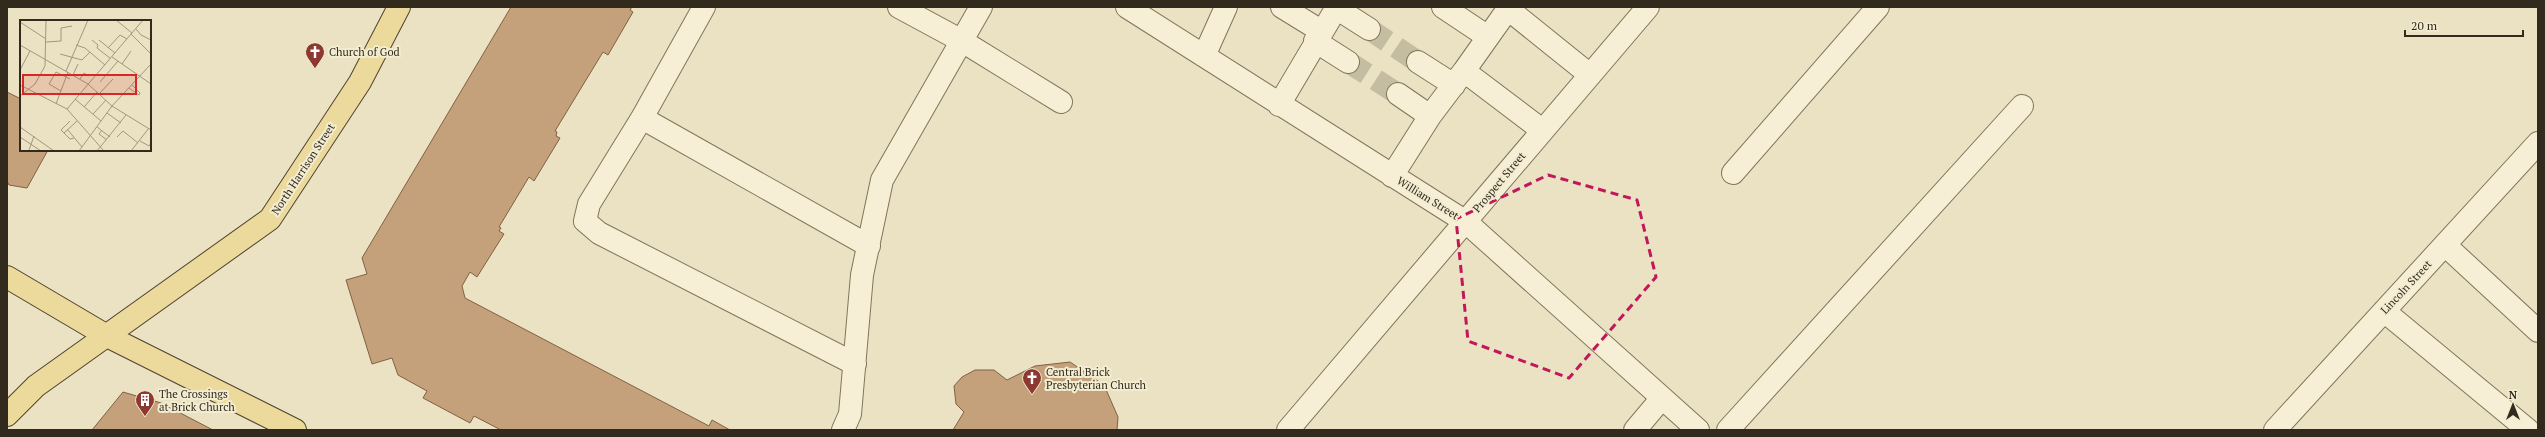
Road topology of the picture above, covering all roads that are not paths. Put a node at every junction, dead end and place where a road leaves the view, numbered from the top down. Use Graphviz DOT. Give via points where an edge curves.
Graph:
graph roads {
  1 [pos="399,7"];
  2 [pos="704,7"];
  3 [pos="899,7"];
  4 [pos="981,7"];
  5 [pos="1226,7"];
  6 [pos="1282,7"];
  7 [pos="1337,7"];
  8 [pos="1443,7"];
  9 [pos="1648,7"];
  10 [pos="1878,7"];
  11 [pos="1132,8"];
  12 [pos="1369,29"];
  13 [pos="1318,36"];
  14 [pos="1488,37"];
  15 [pos="962,41"];
  16 [pos="1204,56"];
  17 [pos="1348,62"];
  18 [pos="1418,62"];
  19 [pos="1590,75"];
  20 [pos="1459,78"];
  21 [pos="1398,94"];
  22 [pos="1061,102"];
  23 [pos="1279,105"];
  24 [pos="2022,106"];
  25 [pos="1430,116"];
  26 [pos="642,118"];
  27 [pos="1542,130"];
  28 [pos="2538,144"];
  29 [pos="1733,173"];
  30 [pos="1392,176"];
  31 [pos="1466,222"];
  32 [pos="2445,245"];
  33 [pos="869,246"];
  34 [pos="7,277"];
  35 [pos="2384,311"];
  36 [pos="2538,332"];
  37 [pos="107,336"];
  38 [pos="855,364"];
  39 [pos="1662,398"];
  40 [pos="7,415"];
  41 [pos="295,430"];
  42 [pos="843,430"];
  43 [pos="1288,430"];
  44 [pos="1634,430"];
  45 [pos="1698,430"];
  46 [pos="1728,430"];
  47 [pos="2275,430"];
  48 [pos="2528,430"];
  1 -- 37 [label="main road, North Harrison Street" via="360,82 270,219"];
  2 -- 26 [label="street"];
  3 -- 15 [label="street"];
  4 -- 15 [label="street"];
  5 -- 16 [label="street"];
  6 -- 13 [label="street"];
  7 -- 12 [label="street"];
  7 -- 13 [label="street"];
  8 -- 14 [label="street"];
  9 -- 19 [label="street, Prospect Street"];
  10 -- 29 [label="street"];
  11 -- 16 [label="street, William Street"];
  13 -- 17 [label="street"];
  13 -- 23 [label="street"];
  14 -- 19 [label="street" via="1508,8"];
  14 -- 20 [label="street"];
  15 -- 22 [label="street"];
  15 -- 33 [label="street" via="882,180"];
  16 -- 23 [label="street, William Street"];
  18 -- 20 [label="street"];
  19 -- 27 [label="street, Prospect Street"];
  20 -- 25 [label="street"];
  20 -- 27 [label="street"];
  21 -- 25 [label="street"];
  23 -- 30 [label="street, William Street"];
  24 -- 46 [label="street"];
  25 -- 30 [label="street"];
  26 -- 33 [label="street"];
  26 -- 38 [label="street" via="589,204 585,221 598,233"];
  27 -- 31 [label="street, Prospect Street"];
  28 -- 32 [label="street, Lincoln Street"];
  30 -- 31 [label="street, William Street"];
  31 -- 39 [label="street, William Street"];
  31 -- 43 [label="street, Prospect Street"];
  32 -- 35 [label="street, Lincoln Street"];
  32 -- 36 [label="street"];
  33 -- 38 [label="street" via="862,275"];
  34 -- 37 [label="main road"];
  35 -- 47 [label="street, Lincoln Street"];
  35 -- 48 [label="street"];
  37 -- 40 [label="main road, North Harrison Street" via="36,386"];
  37 -- 41 [label="main road"];
  38 -- 42 [label="street" via="850,414"];
  39 -- 44 [label="street"];
  39 -- 45 [label="street, William Street"];
}
